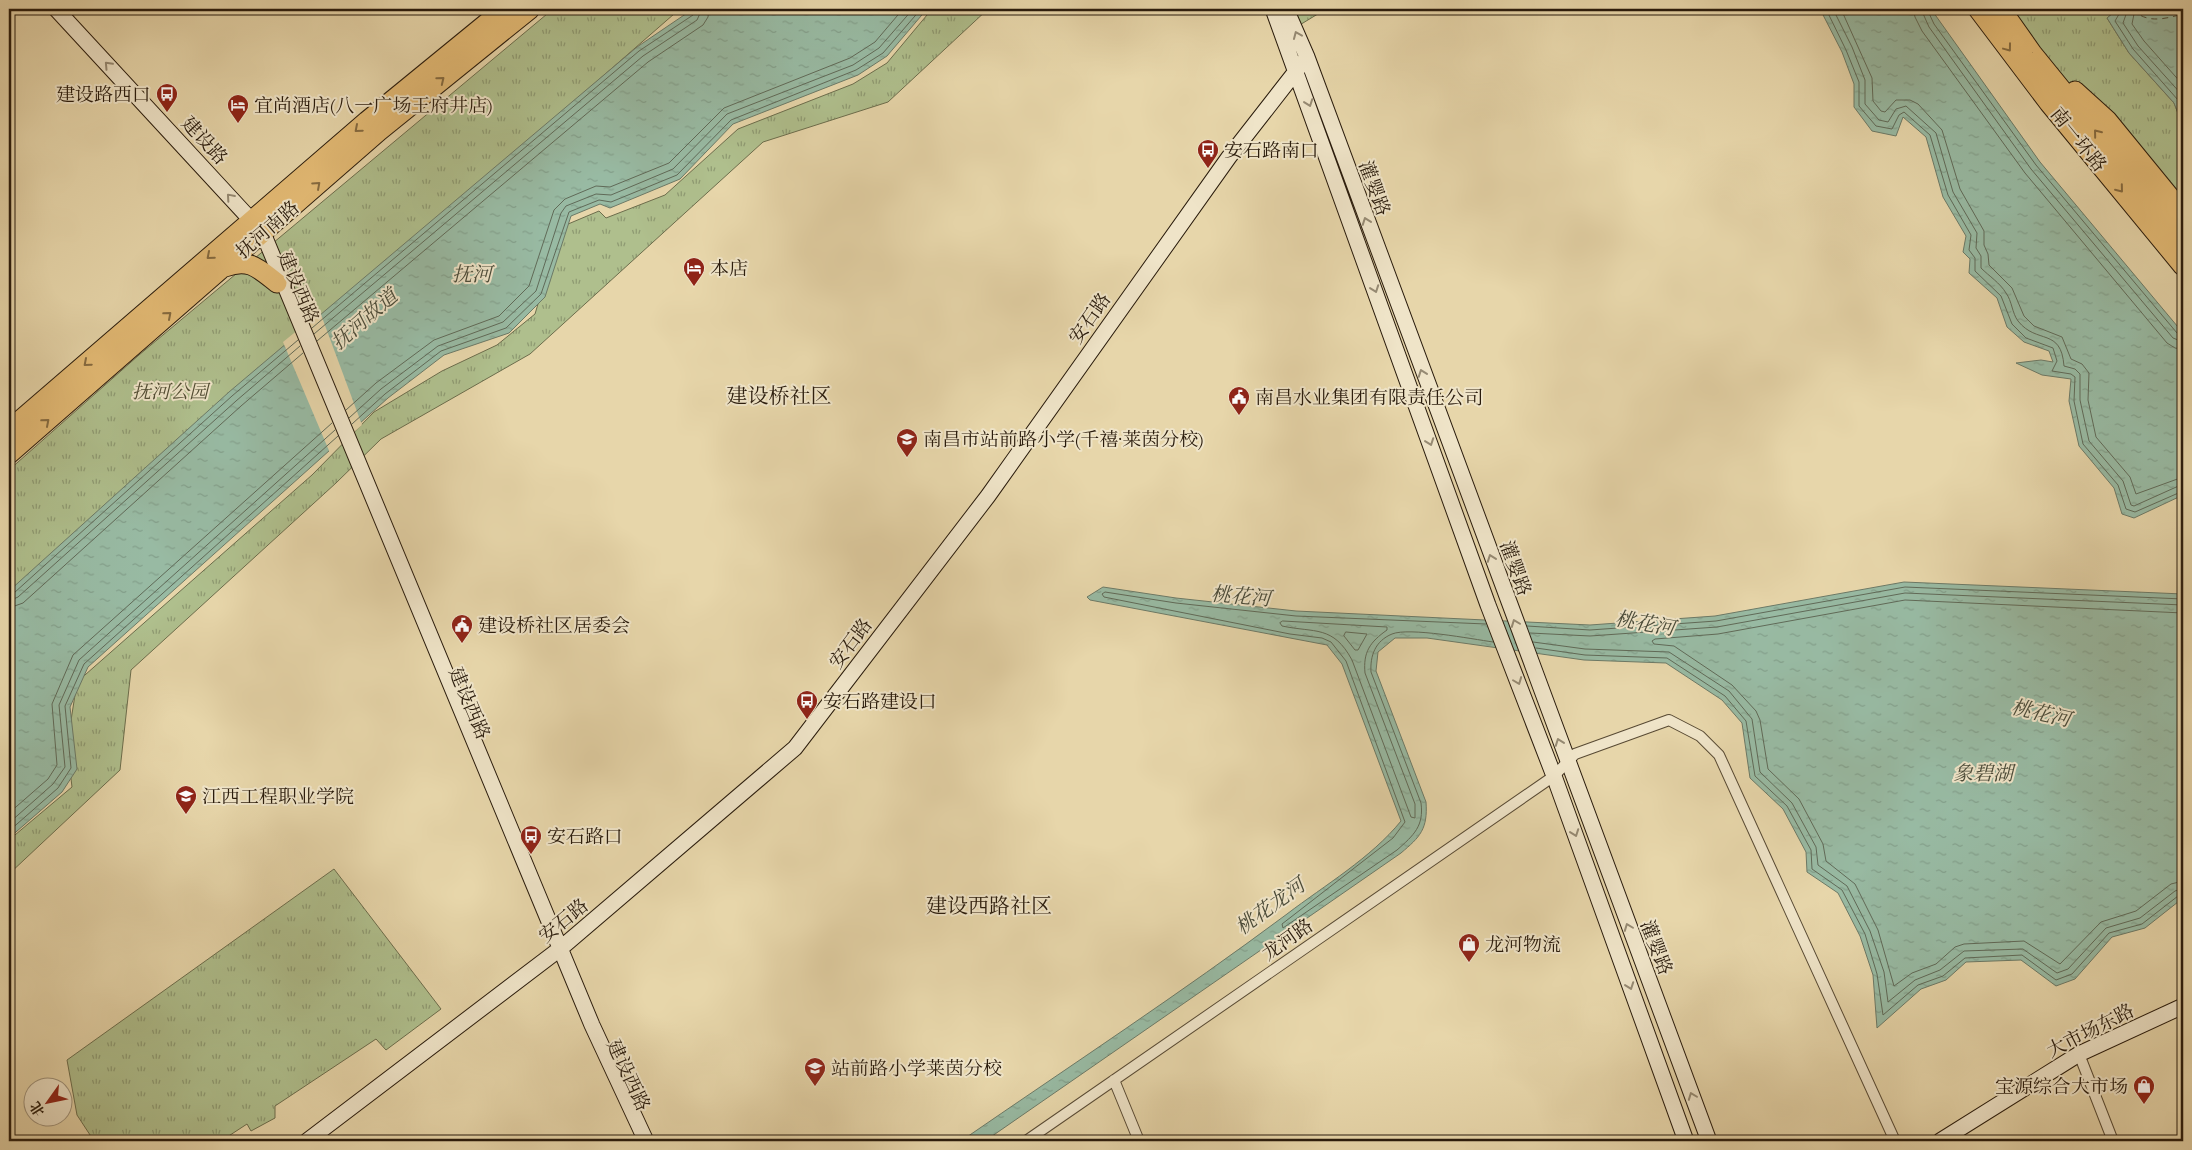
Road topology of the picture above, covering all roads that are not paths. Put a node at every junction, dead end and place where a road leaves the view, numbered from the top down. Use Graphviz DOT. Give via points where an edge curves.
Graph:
graph roads {
  1 [pos="56,9"];
  2 [pos="504,9"];
  3 [pos="530,9"];
  4 [pos="1272,9"];
  5 [pos="1286,9"];
  6 [pos="1978,9"];
  7 [pos="2001,9"];
  8 [pos="2032,53"];
  9 [pos="1306,57"];
  10 [pos="1296,69"];
  11 [pos="2183,213"];
  12 [pos="254,229"];
  13 [pos="2183,239"];
  14 [pos="2183,266"];
  15 [pos="223,268"];
  16 [pos="281,281"];
  17 [pos="9,430"];
  18 [pos="9,454"];
  19 [pos="1568,764"];
  20 [pos="1554,776"];
  21 [pos="558,951"];
  22 [pos="2183,1006"];
  23 [pos="2079,1054"];
  24 [pos="1114,1080"];
  25 [pos="307,1141"];
  26 [pos="637,1141"];
  27 [pos="646,1141"];
  28 [pos="1026,1141"];
  29 [pos="1139,1141"];
  30 [pos="1686,1141"];
  31 [pos="1709,1141"];
  32 [pos="1895,1141"];
  33 [pos="1940,1141"];
  34 [pos="2113,1141"];
  12 -- 1 [label="main road, 建设路, one-way"];
  2 -- 12 [label="highway, 抚河南路, one-way"];
  12 -- 3 [label="highway, 抚河南路, one-way"];
  4 -- 10 [label="main road, 灌婴路"];
  9 -- 5 [label="main road, 灌婴路, one-way"];
  6 -- 14 [label="highway, 南一环路, one-way" via="2049,103"];
  7 -- 8 [label="highway, 南一环路"];
  8 -- 11 [label="highway" via="2107,120"];
  13 -- 8 [label="highway, 南一环路, one-way"];
  9 -- 10 [label="main road, 安石路"];
  19 -- 9 [label="main road, 灌婴路, one-way"];
  10 -- 20 [label="main road, 灌婴路, one-way" via="1488,605"];
  10 -- 21 [label="main road, 安石路" via="1229,157 988,496 795,748"];
  12 -- 15 [label="highway, 抚河南路"];
  12 -- 16 [label="main road, 建设西路"];
  12 -- 17 [label="highway, 抚河南路, one-way"];
  15 -- 16 [label="highway" via="239,262"];
  18 -- 15 [label="highway, 抚河南路, one-way"];
  16 -- 21 [label="main road, 建设西路" via="364,490"];
  19 -- 20 [label="street, 龙河路"];
  31 -- 19 [label="main road, 灌婴路, one-way"];
  19 -- 32 [label="street, 龙河路" via="1575,754 1670,720 1700,736 1719,755"];
  20 -- 24 [label="street, 龙河路"];
  20 -- 30 [label="main road, 灌婴路, one-way"];
  21 -- 25 [label="main road, 安石路"];
  21 -- 26 [label="main road, 建设西路" via="585,1028"];
  21 -- 27 [label="main road, 建设西路"];
  22 -- 23 [label="main road, 大市场东路"];
  23 -- 33 [label="main road, 大市场东路"];
  23 -- 34 [label="street"];
  24 -- 28 [label="street, 龙河路"];
  24 -- 29 [label="street"];
}
